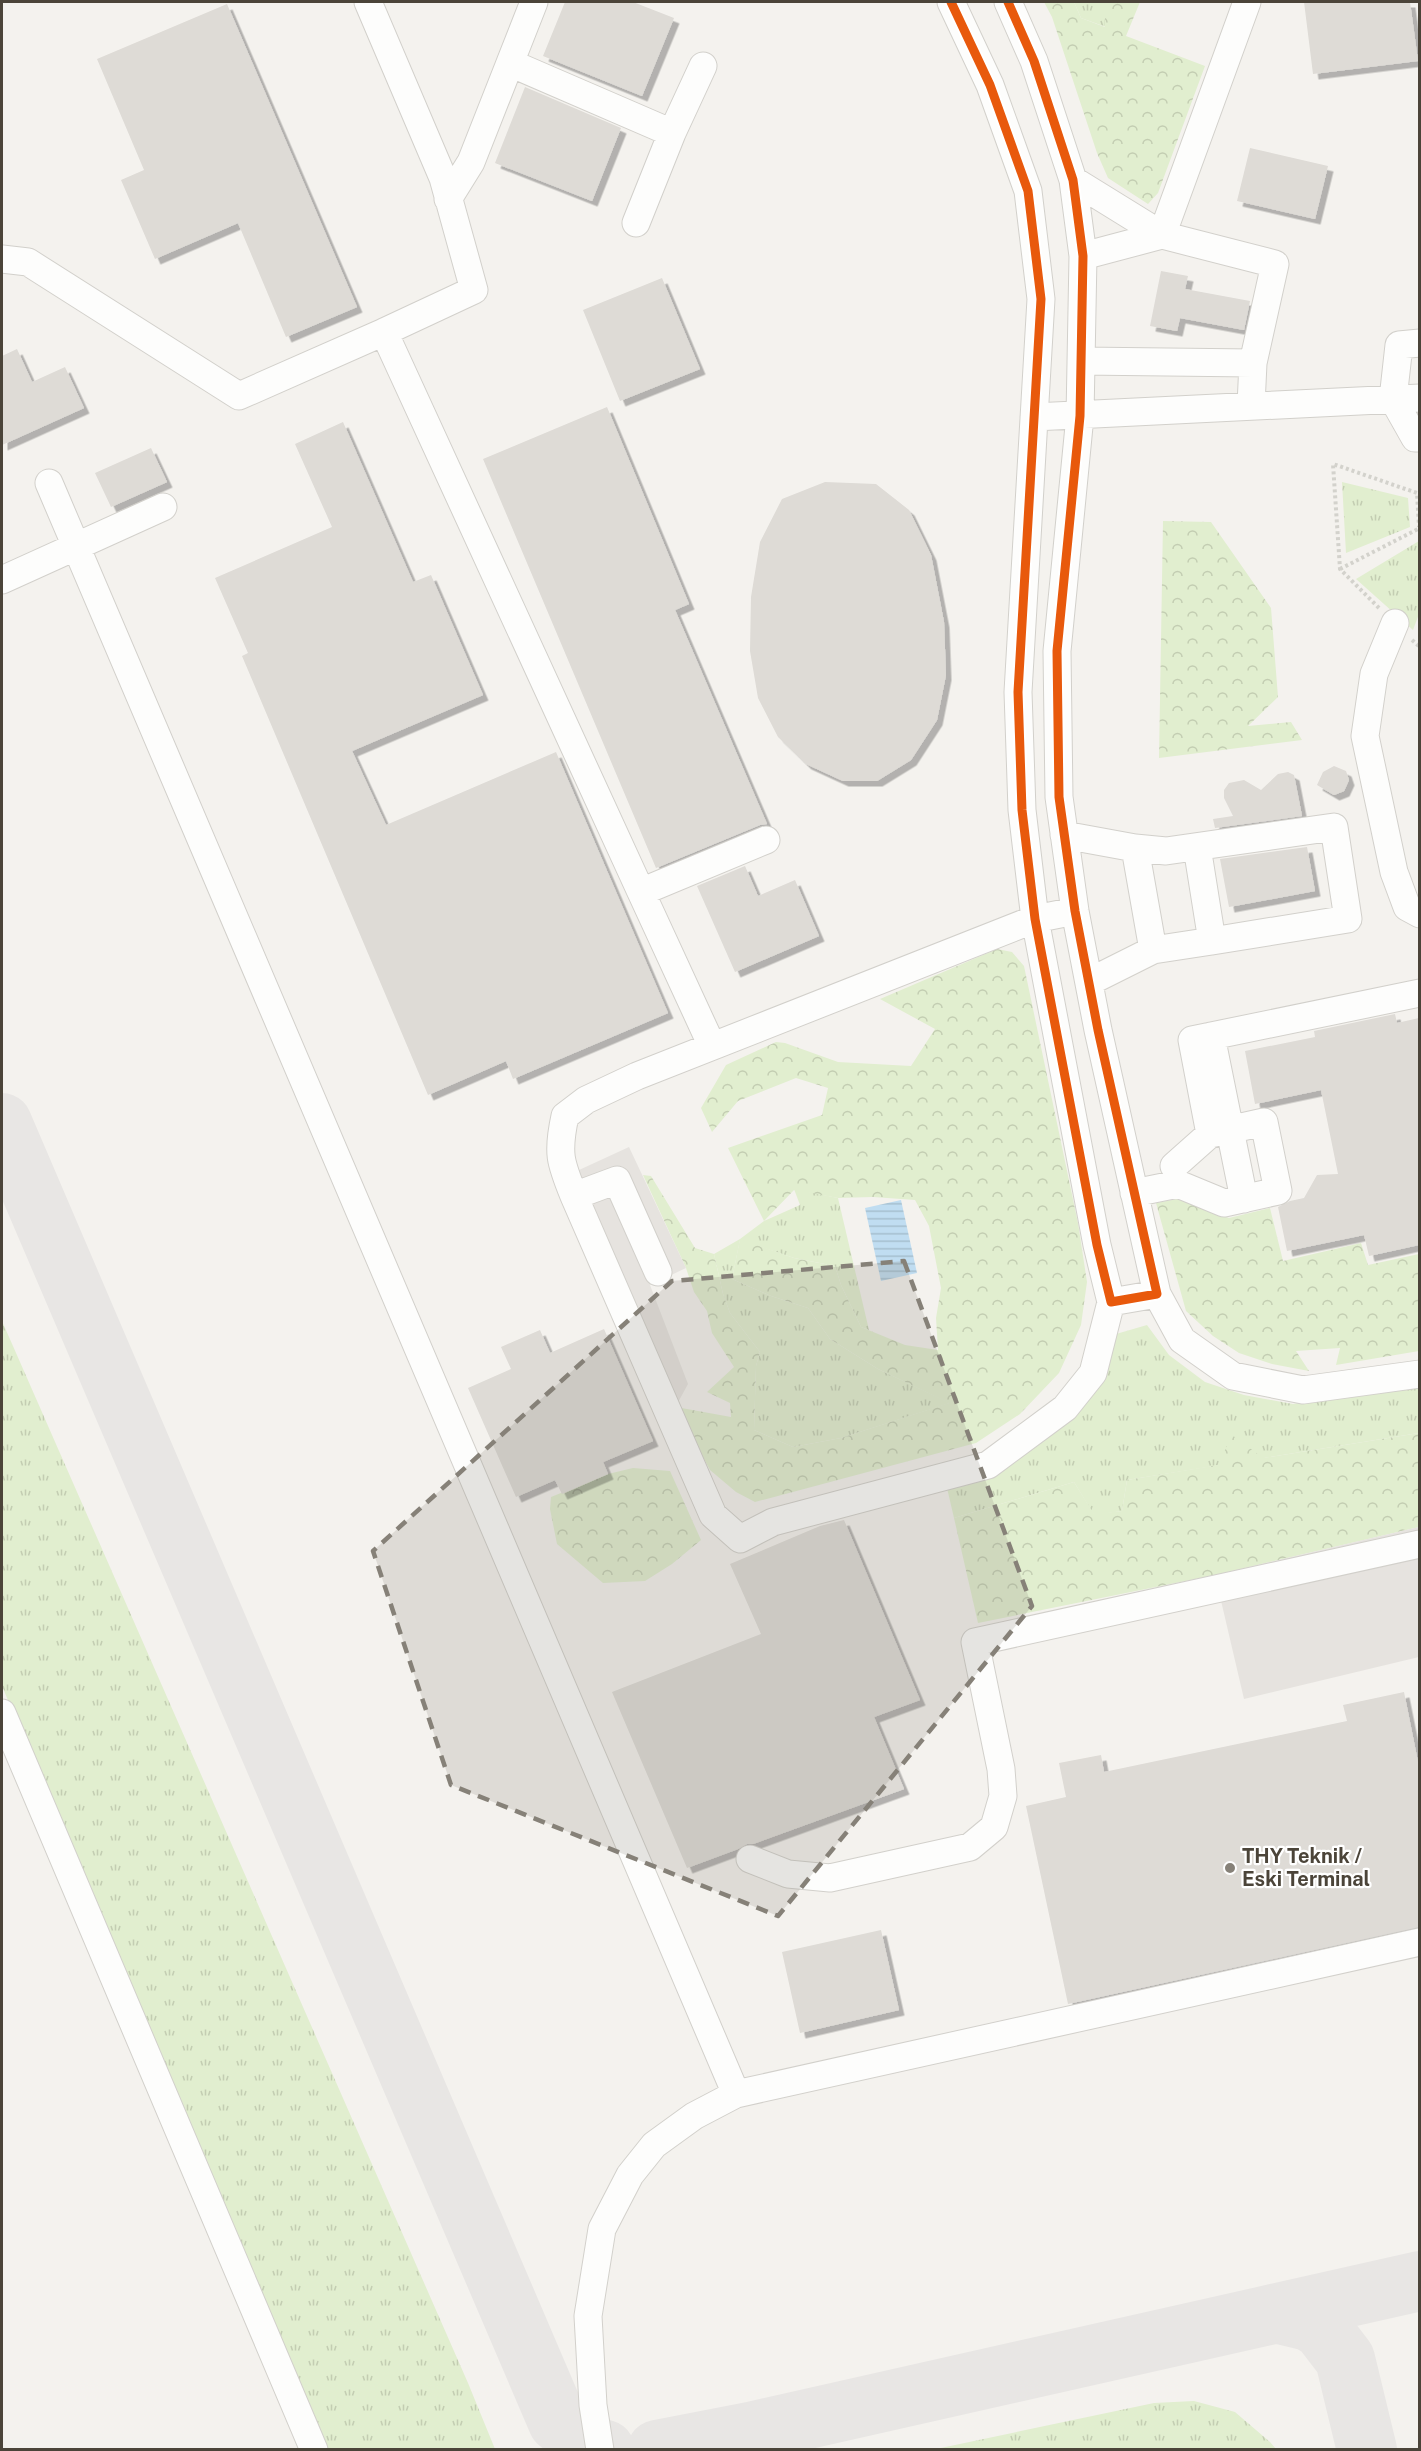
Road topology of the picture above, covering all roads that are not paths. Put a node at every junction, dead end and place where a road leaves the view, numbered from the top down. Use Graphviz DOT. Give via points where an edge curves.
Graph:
graph roads {
  1 [pos="368,2"];
  2 [pos="534,2"];
  3 [pos="951,2"];
  4 [pos="1008,2"];
  5 [pos="1247,2"];
  6 [pos="510,63"];
  7 [pos="703,66"];
  8 [pos="672,134"];
  9 [pos="1073,180"];
  10 [pos="448,199"];
  11 [pos="636,223"];
  12 [pos="1162,235"];
  13 [pos="1083,256"];
  14 [pos="2,259"];
  15 [pos="384,332"];
  16 [pos="1419,343"];
  17 [pos="1081,361"];
  18 [pos="1253,363"];
  19 [pos="1406,399"];
  20 [pos="1251,405"];
  21 [pos="1080,416"];
  22 [pos="1034,417"];
  23 [pos="1419,438"];
  24 [pos="48,483"];
  25 [pos="163,507"];
  26 [pos="75,546"];
  27 [pos="2,580"];
  28 [pos="1395,623"];
  29 [pos="1064,835"];
  30 [pos="766,840"];
  31 [pos="1197,847"];
  32 [pos="1135,848"];
  33 [pos="641,892"];
  34 [pos="1075,911"];
  35 [pos="1419,914"];
  36 [pos="1035,920"];
  37 [pos="1212,941"];
  38 [pos="1154,950"];
  39 [pos="1089,982"];
  40 [pos="1419,993"];
  41 [pos="712,1046"];
  42 [pos="1220,1132"];
  43 [pos="1176,1175"];
  44 [pos="1132,1185"];
  45 [pos="574,1196"];
  46 [pos="658,1272"];
  47 [pos="1157,1294"];
  48 [pos="1111,1302"];
  49 [pos="1419,1374"];
  50 [pos="1419,1544"];
  51 [pos="2,1713"];
  52 [pos="750,1859"];
  53 [pos="1419,1942"];
  54 [pos="736,2094"];
  55 [pos="314,2450"];
  56 [pos="600,2450"];
  1 -- 10 [label="street"];
  2 -- 6 [label="street"];
  3 -- 22 [label="street" via="990,85 1028,191 1041,299"];
  4 -- 9 [label="street" via="1034,61"];
  5 -- 12 [label="street"];
  6 -- 8 [label="street"];
  6 -- 10 [label="street" via="471,162"];
  7 -- 8 [label="street"];
  8 -- 11 [label="street"];
  9 -- 12 [label="street"];
  9 -- 13 [label="street"];
  10 -- 15 [label="street" via="474,290"];
  12 -- 13 [label="street"];
  12 -- 18 [label="street" via="1275,264"];
  13 -- 17 [label="street"];
  14 -- 15 [label="street" via="28,262 239,396"];
  15 -- 33 [label="street"];
  16 -- 19 [label="street" via="1399,345"];
  17 -- 18 [label="street"];
  17 -- 21 [label="street"];
  18 -- 20 [label="street"];
  19 -- 20 [label="street"];
  19 -- 23 [label="street" via="1415,438"];
  20 -- 21 [label="street"];
  21 -- 22 [label="street"];
  21 -- 29 [label="street" via="1057,651 1059,797"];
  22 -- 36 [label="street" via="1018,692 1022,810"];
  24 -- 26 [label="street"];
  25 -- 26 [label="street"];
  26 -- 27 [label="street"];
  26 -- 54 [label="street"];
  28 -- 35 [label="street" via="1374,674 1365,736 1394,872 1407,908"];
  29 -- 32 [label="street"];
  29 -- 34 [label="street"];
  30 -- 33 [label="street"];
  31 -- 32 [label="street" via="1166,851"];
  31 -- 37 [label="street"];
  31 -- 37 [label="street" via="1334,827 1348,919"];
  32 -- 38 [label="street"];
  33 -- 41 [label="street"];
  34 -- 36 [label="street"];
  34 -- 39 [label="street"];
  36 -- 41 [label="street"];
  36 -- 48 [label="street"];
  37 -- 38 [label="street"];
  38 -- 39 [label="street"];
  39 -- 44 [label="street"];
  40 -- 42 [label="street" via="1211,1036"];
  41 -- 45 [label="street" via="586,1100 565,1116 560,1162"];
  42 -- 43 [label="street"];
  42 -- 43 [label="street" via="1244,1198 1224,1203"];
  43 -- 44 [label="street"];
  44 -- 47 [label="street"];
  45 -- 46 [label="street" via="617,1180"];
  45 -- 48 [label="street" via="713,1515 740,1539 773,1522 988,1464 1065,1408 1093,1373"];
  47 -- 48 [label="street"];
  47 -- 49 [label="street" via="1182,1340 1233,1376 1303,1390"];
  50 -- 52 [label="street" via="975,1642 1001,1769 1003,1796 994,1827 970,1847 830,1878 788,1874"];
  51 -- 55 [label="street"];
  53 -- 54 [label="street"];
  54 -- 56 [label="street" via="694,2116 654,2145 630,2175 602,2229 588,2316"];
}
